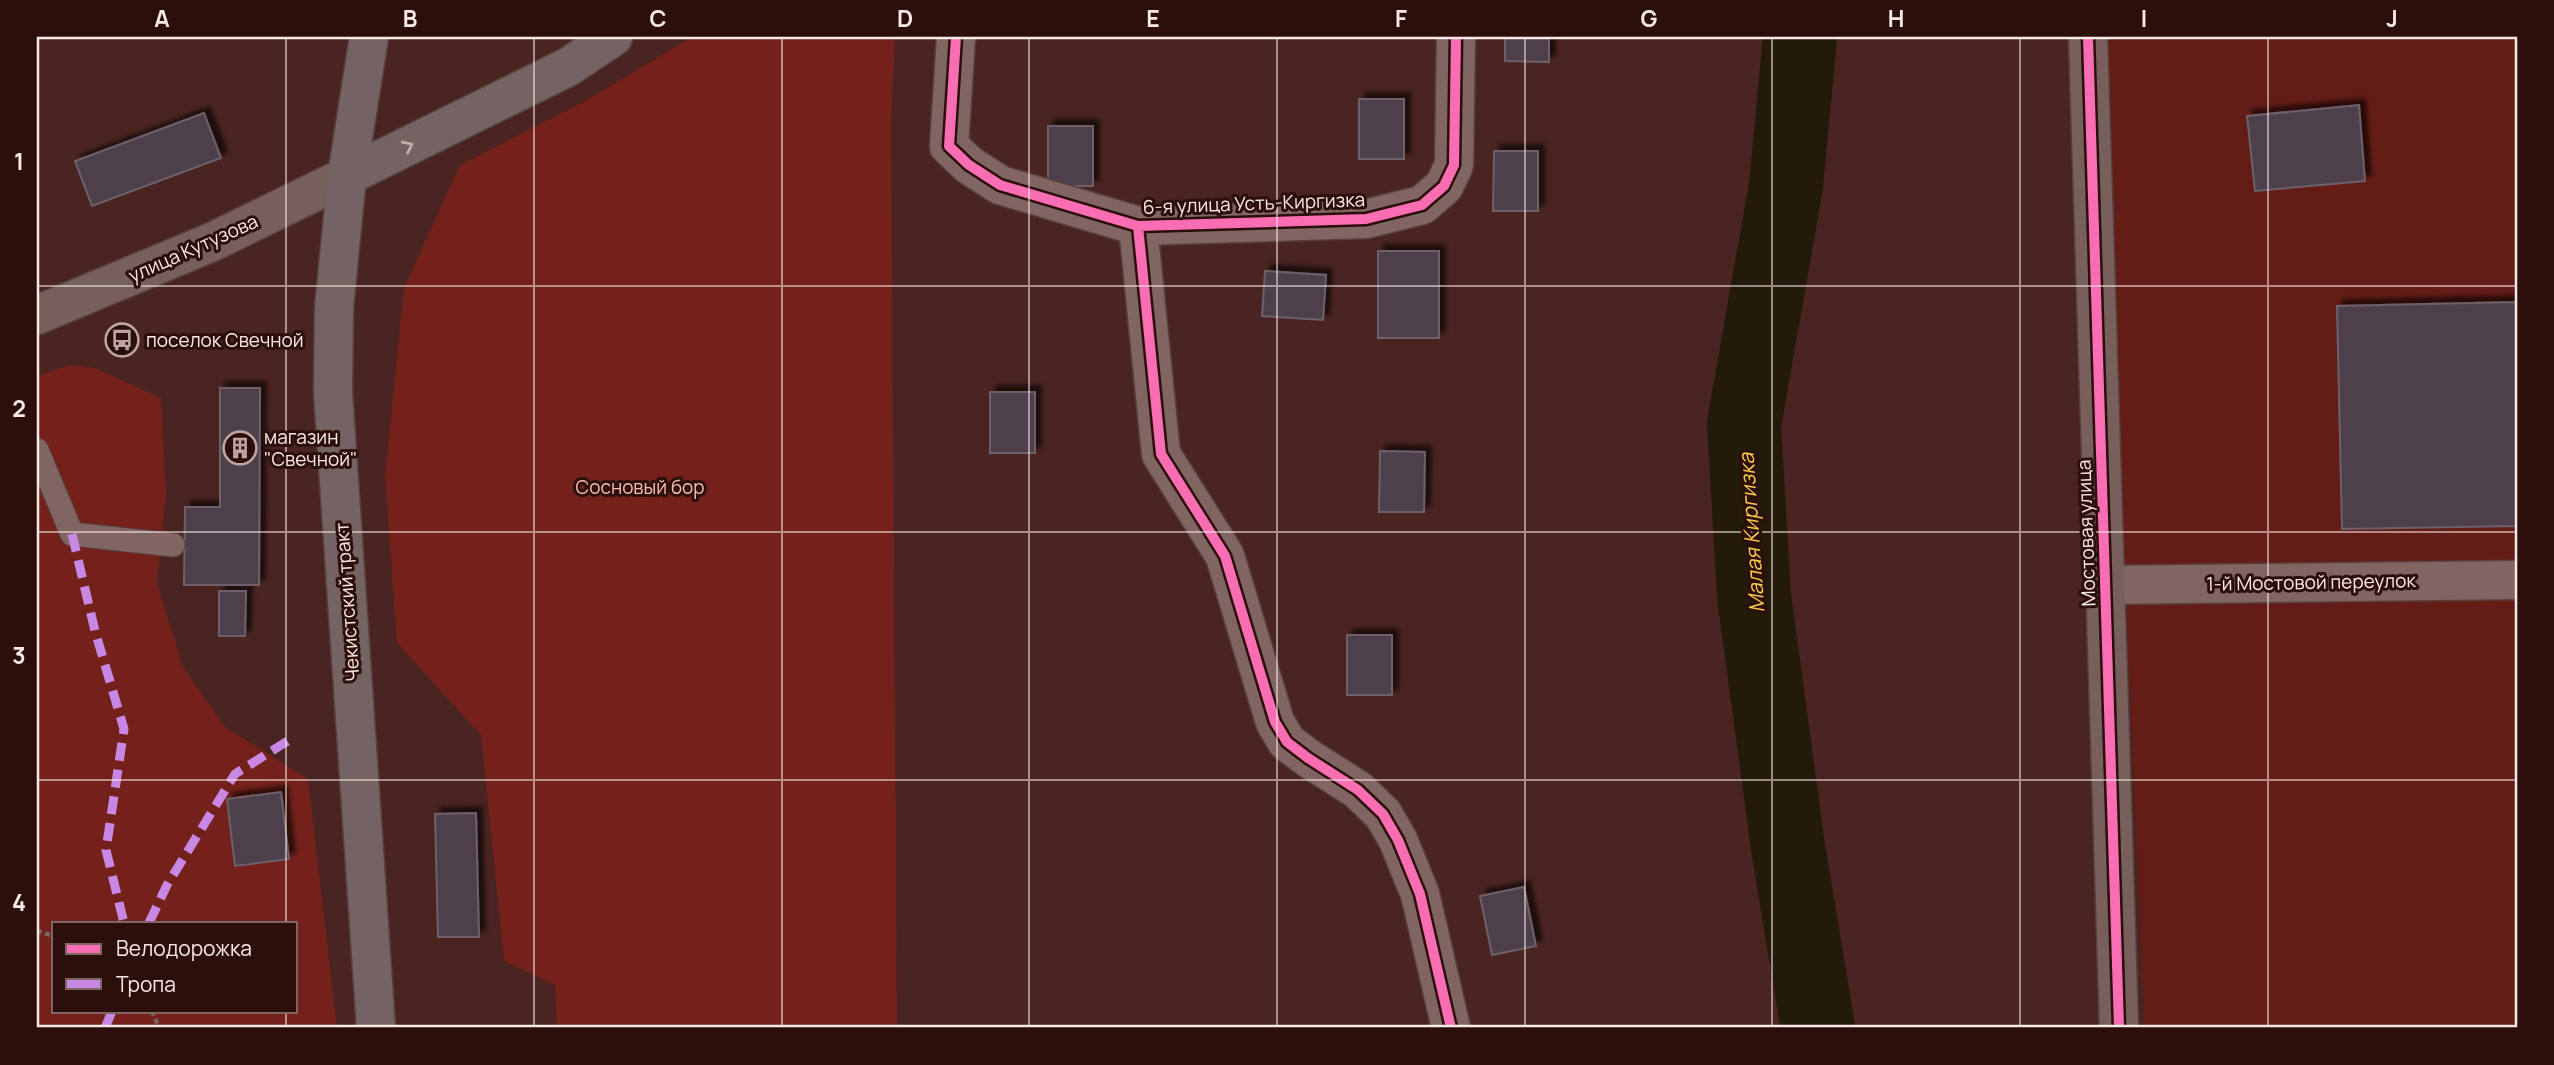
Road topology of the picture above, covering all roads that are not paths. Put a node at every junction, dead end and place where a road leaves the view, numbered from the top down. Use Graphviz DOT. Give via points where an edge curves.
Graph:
graph roads {
  1 [pos="369,37"];
  2 [pos="612,37"];
  3 [pos="956,37"];
  4 [pos="1456,37"];
  5 [pos="2088,37"];
  6 [pos="347,176"];
  7 [pos="1138,226"];
  8 [pos="39,307"];
  9 [pos="37,450"];
  10 [pos="173,545"];
  11 [pos="2517,580"];
  12 [pos="2105,585"];
  13 [pos="376,1028"];
  14 [pos="1451,1028"];
  15 [pos="2119,1028"];
  1 -- 6 [label="main road, Чекистский тракт"];
  6 -- 2 [label="main road, one-way" via="568,67"];
  3 -- 7 [label="street, 6-я улица Усть-Киргизка" via="949,146 1000,186"];
  4 -- 7 [label="street, 6-я улица Усть-Киргизка" via="1454,165 1444,186 1422,205 1366,219"];
  5 -- 12 [label="street, Мостовая улица"];
  6 -- 8 [label="street, улица Кутузова" via="212,242"];
  6 -- 13 [label="main road, Чекистский тракт" via="334,308 333,392"];
  7 -- 14 [label="street" via="1161,454 1225,556 1275,722 1287,742 1358,790 1383,814 1398,840 1420,894"];
  9 -- 10 [label="lane" via="72,534"];
  11 -- 12 [label="street, 1-й Мостовой переулок"];
  12 -- 15 [label="street, Мостовая улица"];
}
